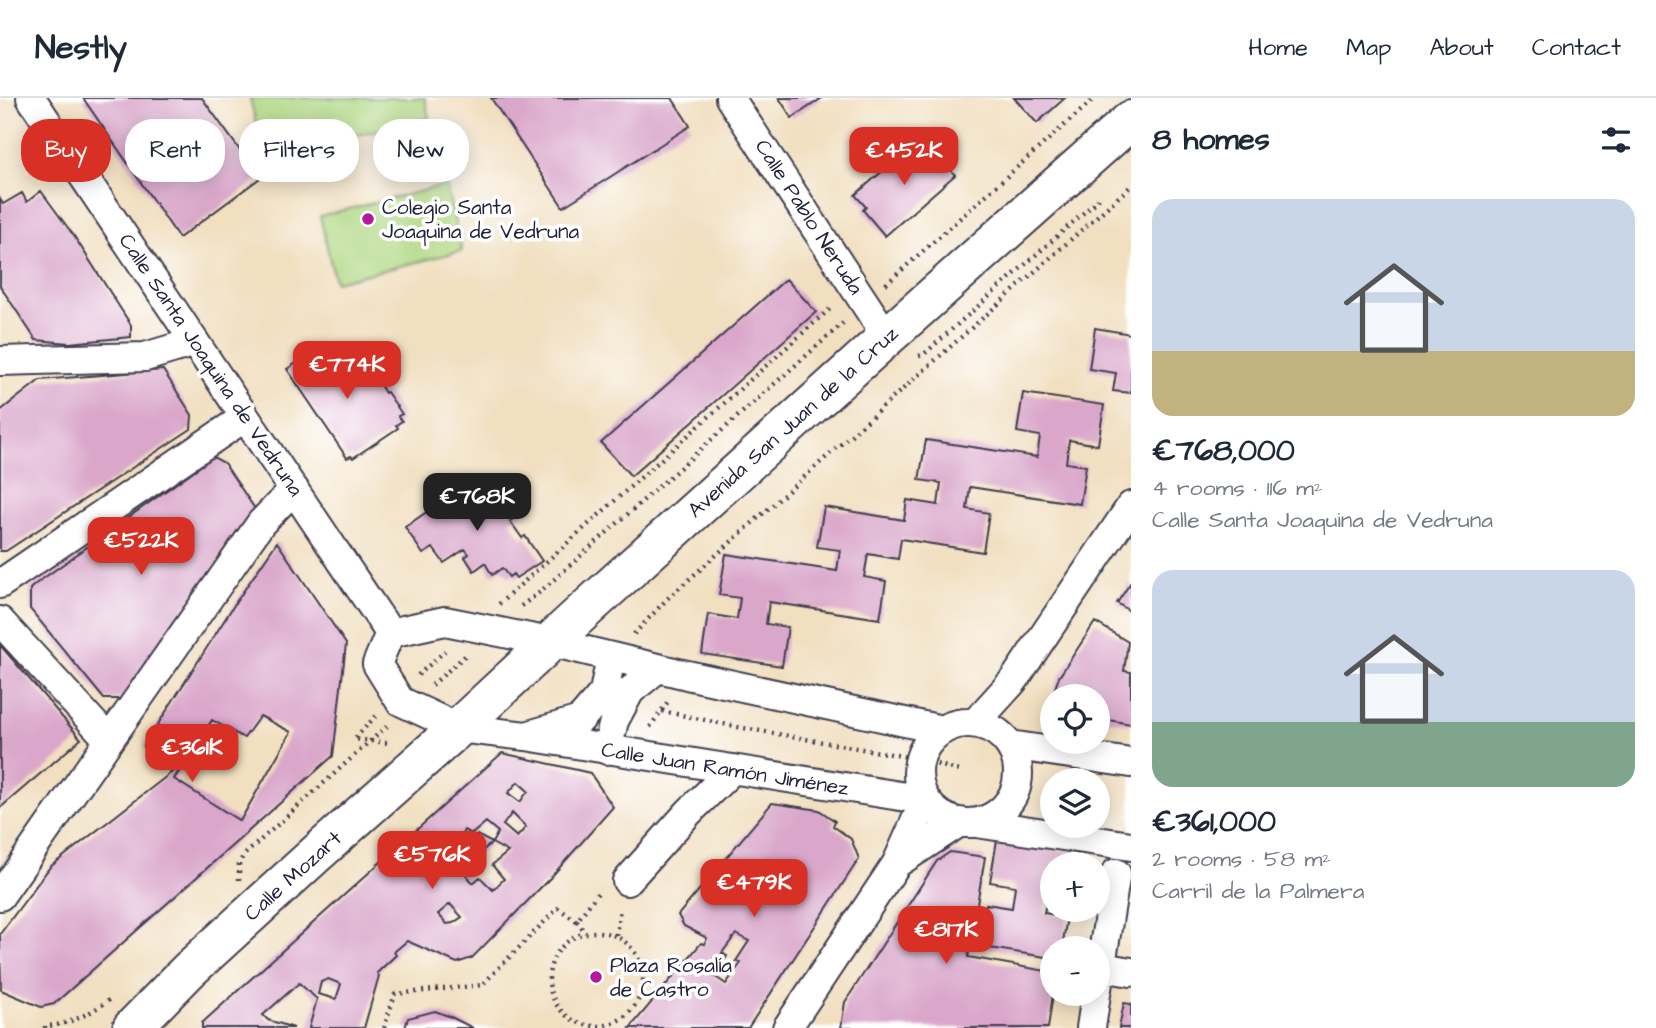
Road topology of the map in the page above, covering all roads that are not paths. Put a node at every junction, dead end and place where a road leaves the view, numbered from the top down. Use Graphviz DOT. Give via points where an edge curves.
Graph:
graph roads {
  1 [pos="31,98"];
  2 [pos="730,98"];
  3 [pos="1131,120"];
  4 [pos="887,337"];
  5 [pos="195,342"];
  6 [pos="0,360"];
  7 [pos="245,417"];
  8 [pos="294,489"];
  9 [pos="1131,506"];
  10 [pos="0,584"];
  11 [pos="0,621"];
  12 [pos="390,632"];
  13 [pos="550,642"];
  14 [pos="611,657"];
  15 [pos="658,668"];
  16 [pos="1014,680"];
  17 [pos="975,723"];
  18 [pos="457,728"];
  19 [pos="942,730"];
  20 [pos="529,735"];
  21 [pos="109,740"];
  22 [pos="1010,745"];
  23 [pos="619,752"];
  24 [pos="1131,763"];
  25 [pos="733,769"];
  26 [pos="925,800"];
  27 [pos="968,822"];
  28 [pos="1131,846"];
  29 [pos="897,863"];
  30 [pos="1116,873"];
  31 [pos="4,881"];
  32 [pos="614,885"];
  33 [pos="1106,936"];
  34 [pos="1131,972"];
  35 [pos="1110,979"];
  36 [pos="1094,1006"];
  37 [pos="124,1011"];
  38 [pos="787,1028"];
  39 [pos="1091,1028"];
  1 -- 5 [label="street, Calle Santa Joaquina de Vedruna"];
  2 -- 4 [label="street, Calle Pablo Neruda"];
  3 -- 4 [label="street, Avenida San Juan de la Cruz"];
  4 -- 13 [label="street, Avenida San Juan de la Cruz"];
  5 -- 6 [label="street" via="145,357"];
  5 -- 7 [label="street, Calle Santa Joaquina de Vedruna"];
  7 -- 8 [label="street, Calle Santa Joaquina de Vedruna"];
  7 -- 10 [label="street"];
  8 -- 12 [label="street, Calle Santa Joaquina de Vedruna"];
  8 -- 21 [label="street" via="261,523"];
  9 -- 16 [label="street"];
  11 -- 21 [label="street"];
  12 -- 13 [label="street" via="445,621"];
  12 -- 18 [label="street, Calle Juan Ramón Jiménez" via="377,664 400,701"];
  13 -- 14 [label="street"];
  13 -- 18 [label="street, Avenida San Juan de la Cruz"];
  14 -- 15 [label="street"];
  14 -- 20 [label="street" via="604,692 580,720"];
  15 -- 19 [label="street"];
  15 -- 23 [label="street" via="630,691 614,721"];
  16 -- 17 [label="street"];
  16 -- 22 [label="street"];
  17 -- 19 [label="street"];
  17 -- 22 [label="street" via="1001,734"];
  18 -- 20 [label="street, Calle Juan Ramón Jiménez"];
  18 -- 37 [label="street, Calle Mozart" via="189,970"];
  19 -- 26 [label="street" via="919,759 919,787"];
  20 -- 23 [label="street, Calle Juan Ramón Jiménez"];
  21 -- 31 [label="street"];
  22 -- 24 [label="street"];
  22 -- 27 [label="street" via="1018,772 1011,800 990,818"];
  23 -- 25 [label="street, Calle Juan Ramón Jiménez"];
  25 -- 26 [label="street, Calle Juan Ramón Jiménez"];
  25 -- 32 [label="street"];
  26 -- 27 [label="street" via="951,820"];
  26 -- 29 [label="street"];
  27 -- 28 [label="street"];
  27 -- 29 [label="street"];
  29 -- 38 [label="street"];
  30 -- 33 [label="street"];
  34 -- 35 [label="street"];
  36 -- 39 [label="street"];
}
